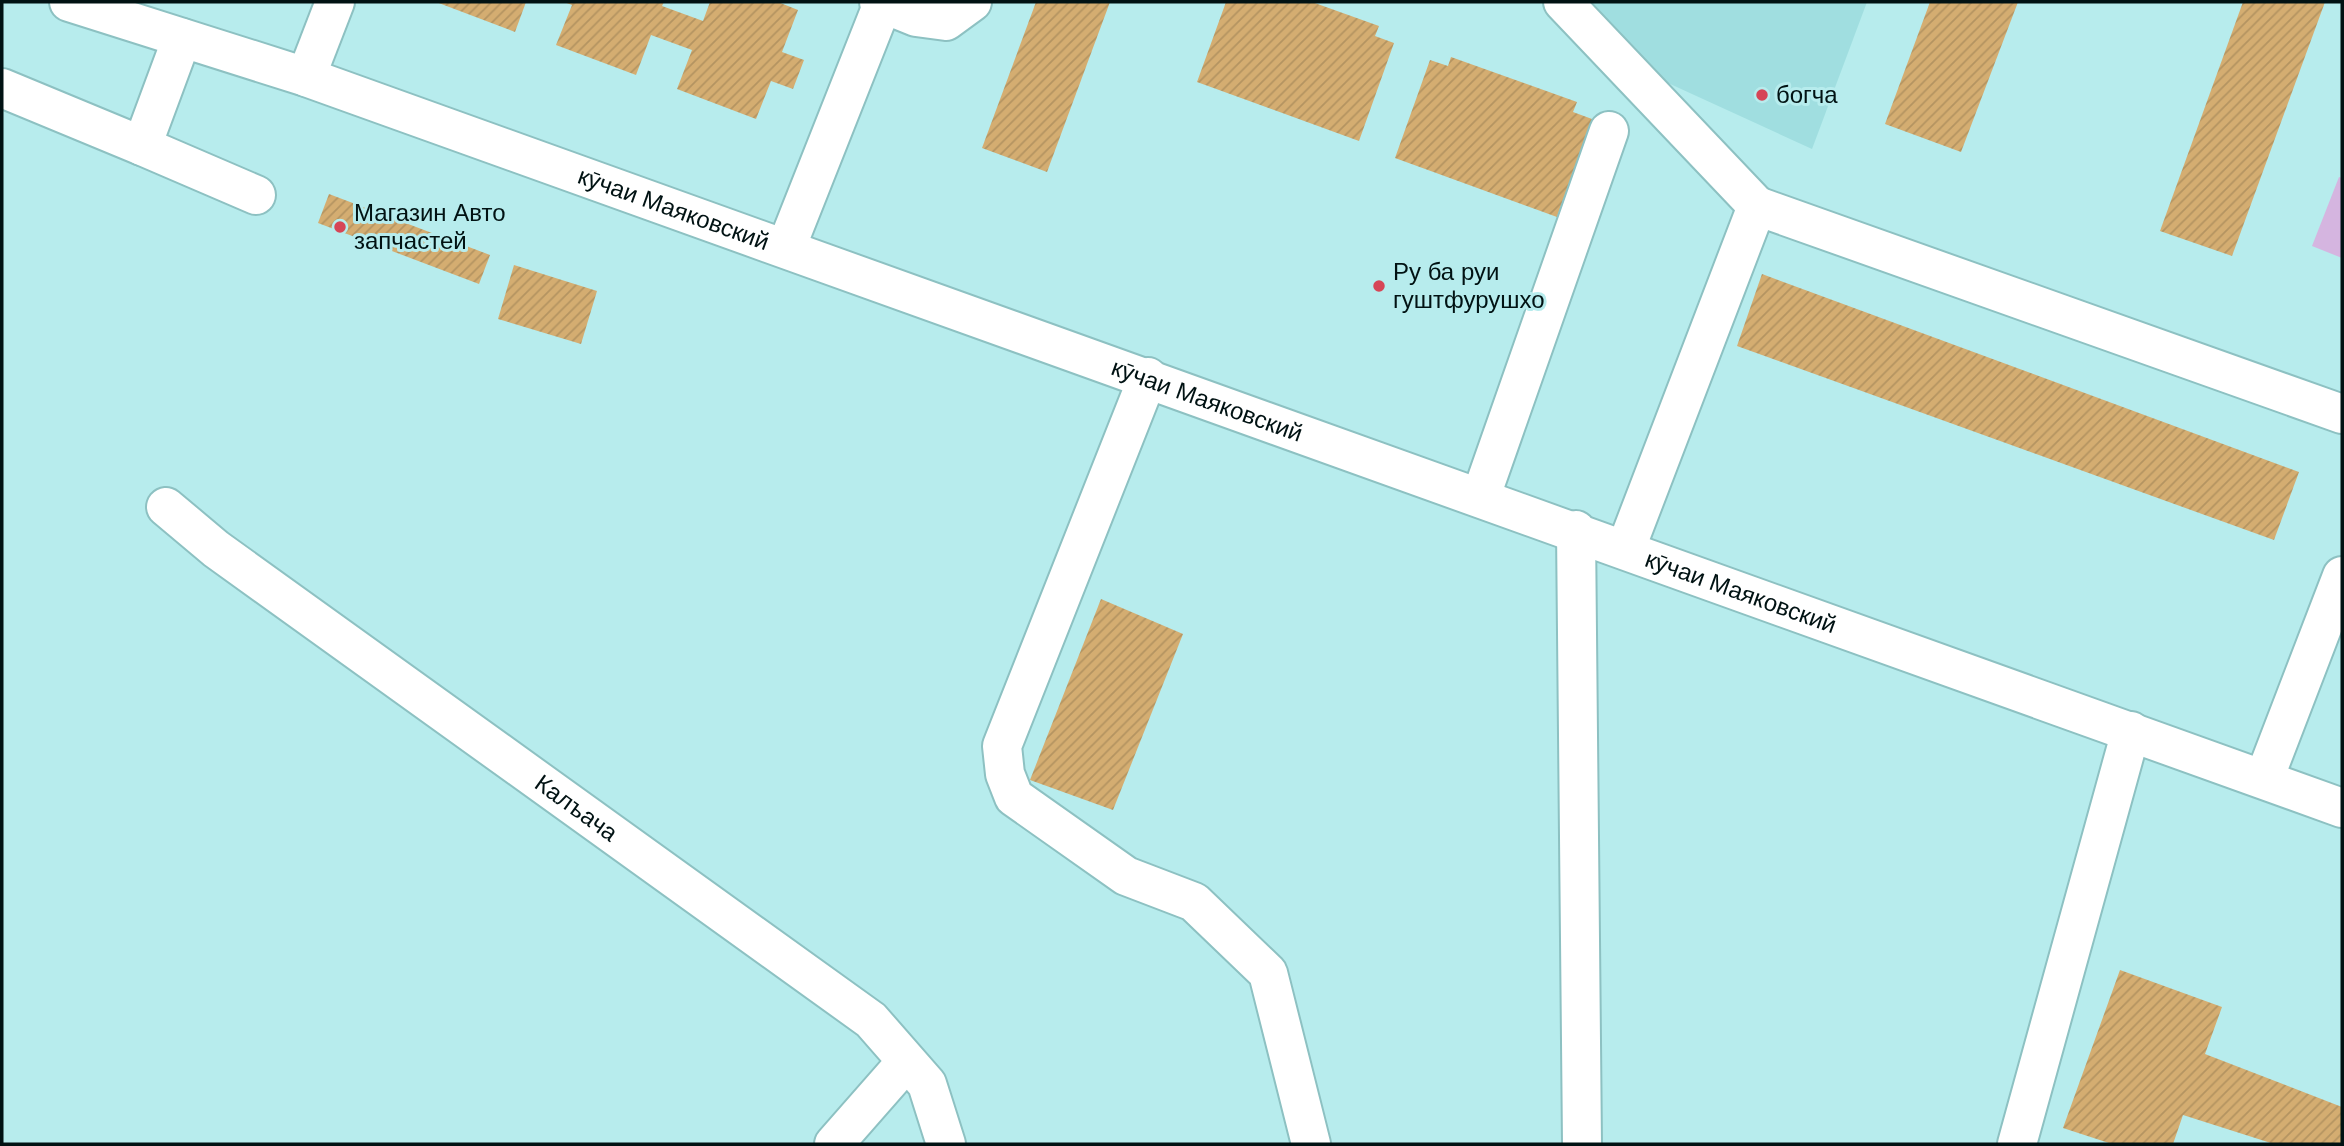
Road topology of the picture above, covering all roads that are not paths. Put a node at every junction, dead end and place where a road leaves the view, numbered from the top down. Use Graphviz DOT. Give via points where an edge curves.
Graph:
graph roads {
  1 [pos="69,2"];
  2 [pos="335,2"];
  3 [pos="972,2"];
  4 [pos="1563,2"];
  5 [pos="881,3"];
  6 [pos="182,38"];
  7 [pos="306,77"];
  8 [pos="2,88"];
  9 [pos="1609,131"];
  10 [pos="142,146"];
  11 [pos="256,195"];
  12 [pos="1757,206"];
  13 [pos="786,248"];
  14 [pos="1148,377"];
  15 [pos="2342,415"];
  16 [pos="1481,496"];
  17 [pos="166,507"];
  18 [pos="1576,530"];
  19 [pos="1626,548"];
  20 [pos="2342,576"];
  21 [pos="2131,731"];
  22 [pos="2264,779"];
  23 [pos="2342,808"];
  24 [pos="906,1062"];
  25 [pos="834,1144"];
  26 [pos="946,1144"];
  27 [pos="1311,1144"];
  28 [pos="1582,1144"];
  29 [pos="2017,1144"];
  1 -- 6 [label="street, кӯчаи Маяковский"];
  2 -- 7 [label="street"];
  3 -- 5 [label="street" via="946,21 916,17"];
  4 -- 12 [label="street"];
  5 -- 13 [label="street"];
  6 -- 7 [label="street, кӯчаи Маяковский"];
  6 -- 10 [label="street"];
  7 -- 13 [label="street, кӯчаи Маяковский"];
  8 -- 10 [label="street"];
  9 -- 16 [label="street"];
  10 -- 11 [label="street"];
  12 -- 15 [label="street"];
  12 -- 19 [label="street"];
  13 -- 14 [label="street, кӯчаи Маяковский"];
  14 -- 16 [label="street, кӯчаи Маяковский"];
  14 -- 27 [label="street" via="1002,746 1005,774 1014,797 1126,876 1194,902 1268,973"];
  16 -- 18 [label="street, кӯчаи Маяковский"];
  17 -- 24 [label="street, Калъача" via="216,549 871,1020"];
  18 -- 19 [label="street, кӯчаи Маяковский"];
  18 -- 28 [label="street"];
  19 -- 21 [label="street, кӯчаи Маяковский"];
  20 -- 22 [label="street"];
  21 -- 22 [label="street, кӯчаи Маяковский"];
  21 -- 29 [label="street"];
  22 -- 23 [label="street, кӯчаи Маяковский"];
  24 -- 25 [label="street"];
  24 -- 26 [label="street, Калъача" via="927,1084"];
}
